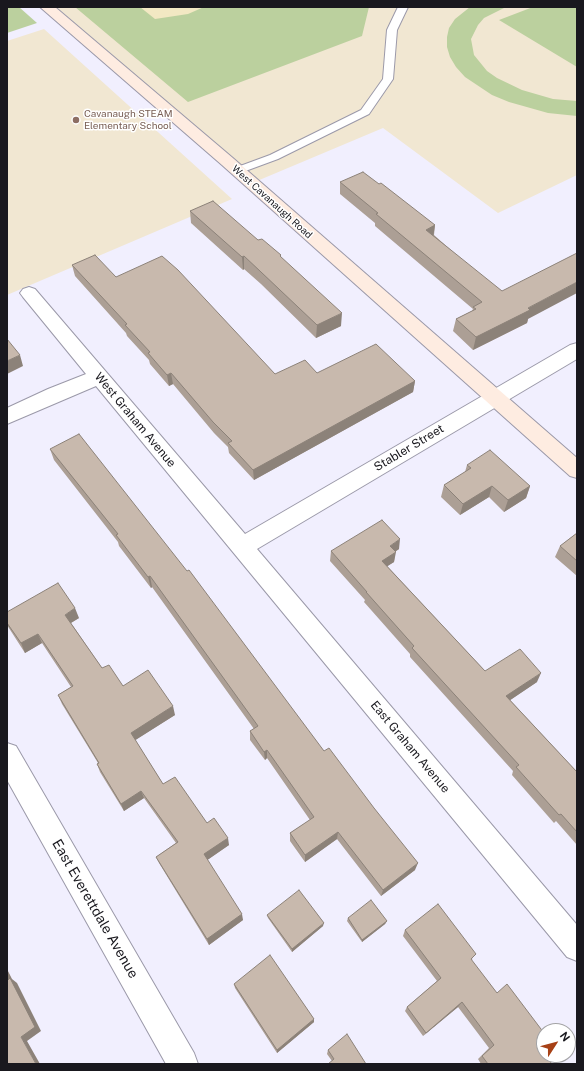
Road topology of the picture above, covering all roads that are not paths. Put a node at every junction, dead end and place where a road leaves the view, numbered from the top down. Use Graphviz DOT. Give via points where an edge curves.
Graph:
graph roads {
  1 [pos="47,7"];
  2 [pos="403,7"];
  3 [pos="236,171"];
  4 [pos="28,293"];
  5 [pos="577,350"];
  6 [pos="98,377"];
  7 [pos="496,398"];
  8 [pos="7,417"];
  9 [pos="577,470"];
  10 [pos="242,547"];
  11 [pos="7,755"];
  12 [pos="577,947"];
  13 [pos="183,1064"];
  1 -- 3 [label="street, West Cavanaugh Road"];
  2 -- 3 [label="lane" via="392,30 388,79 365,112 274,157"];
  3 -- 7 [label="street, West Cavanaugh Road"];
  4 -- 6 [label="street, West Graham Avenue"];
  5 -- 7 [label="street, Stabler Street"];
  6 -- 8 [label="street"];
  6 -- 10 [label="street, West Graham Avenue"];
  7 -- 9 [label="street, West Cavanaugh Road"];
  7 -- 10 [label="street, Stabler Street"];
  10 -- 12 [label="street, East Graham Avenue"];
  11 -- 13 [label="street, East Everettdale Avenue"];
}
